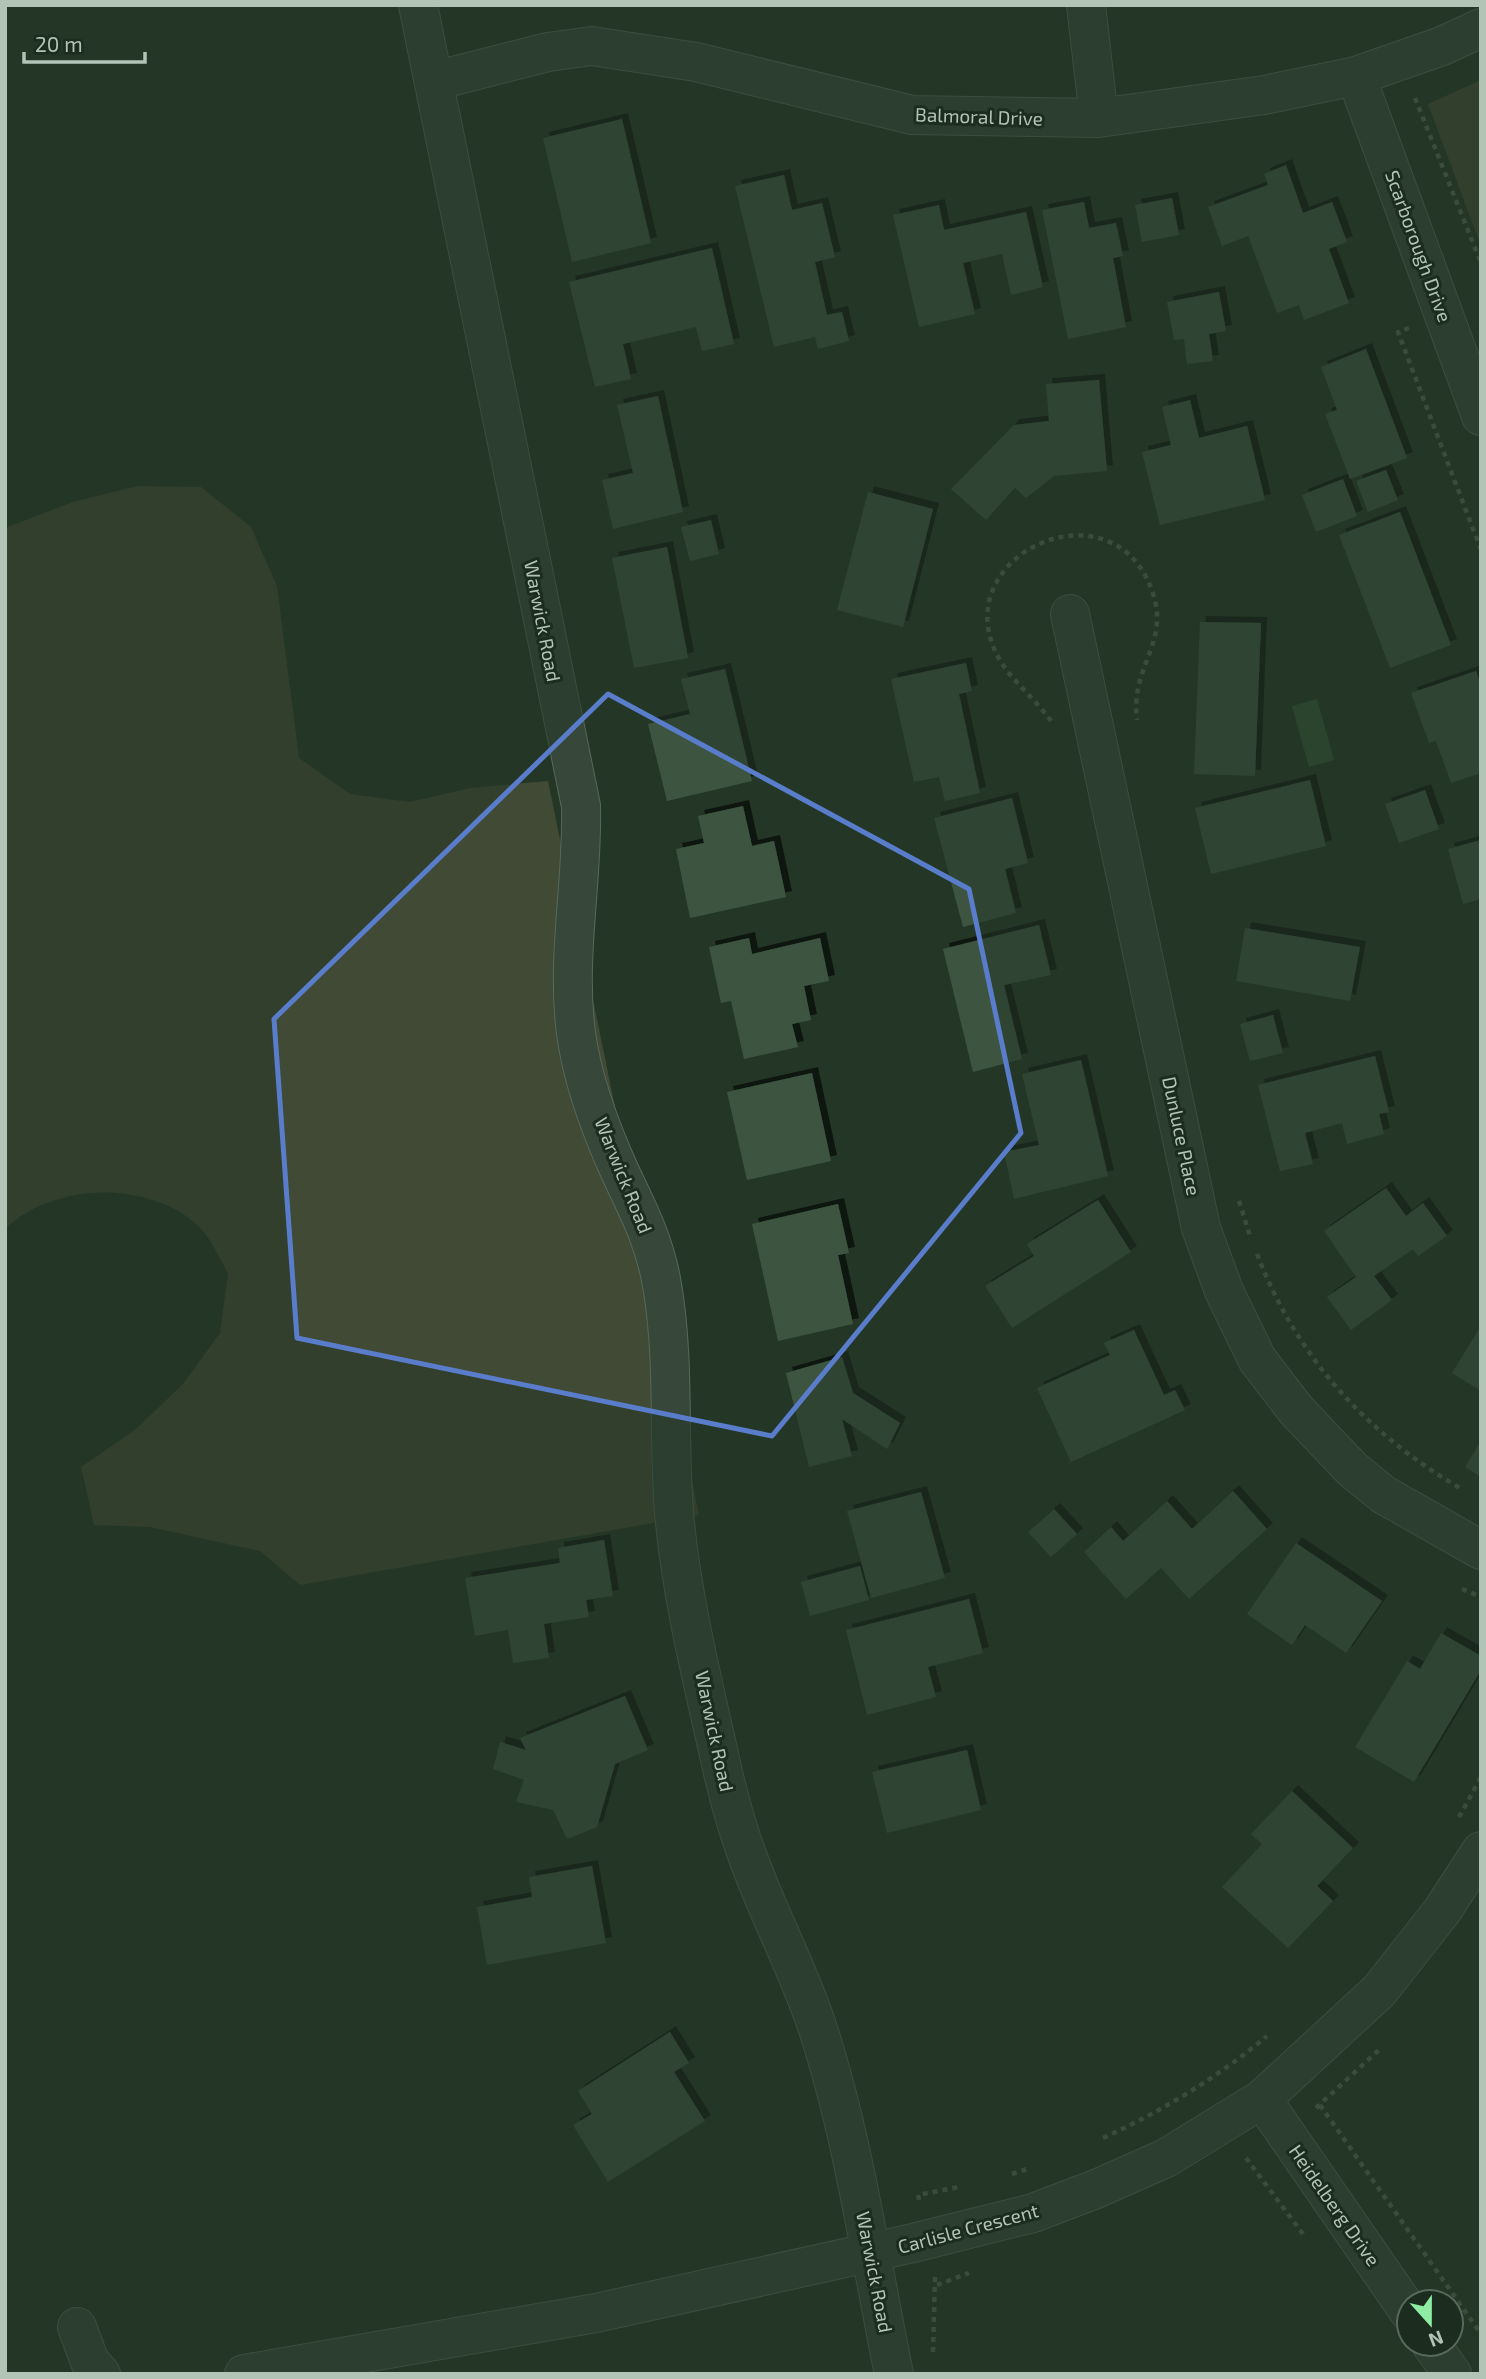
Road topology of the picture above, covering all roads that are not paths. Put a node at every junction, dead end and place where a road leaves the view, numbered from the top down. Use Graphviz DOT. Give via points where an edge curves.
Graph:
graph roads {
  1 [pos="418,5"];
  2 [pos="1086,5"];
  3 [pos="1481,27"];
  4 [pos="1356,76"];
  5 [pos="434,81"];
  6 [pos="1098,118"];
  7 [pos="1481,416"];
  8 [pos="1070,614"];
  9 [pos="1481,1550"];
  10 [pos="1467,1839"];
  11 [pos="1262,2099"];
  12 [pos="870,2253"];
  13 [pos="1395,2292"];
  14 [pos="77,2327"];
  15 [pos="1440,2358"];
  16 [pos="101,2374"];
  17 [pos="244,2374"];
  18 [pos="894,2374"];
  19 [pos="1451,2374"];
  1 -- 5 [label="street, Warwick Road"];
  2 -- 6 [label="street"];
  3 -- 4 [label="street, Balmoral Drive"];
  4 -- 6 [label="street, Balmoral Drive" via="1264,95"];
  4 -- 7 [label="street, Scarborough Drive"];
  5 -- 6 [label="street, Balmoral Drive" via="548,52 592,46 696,62 912,115"];
  5 -- 12 [label="street, Warwick Road" via="580,806 582,860 572,947 576,1034 614,1158 647,1225 662,1286 679,1561 733,1813 815,2020 838,2091"];
  8 -- 9 [label="street, Dunluce Place" via="1201,1228 1224,1291 1257,1359 1321,1439 1384,1495"];
  10 -- 11 [label="street, Carlisle Crescent" via="1442,1911 1379,1991"];
  11 -- 12 [label="street, Carlisle Crescent" via="1167,2158 1096,2189 1032,2213"];
  11 -- 13 [label="street, Heidelberg Drive"];
  12 -- 17 [label="street, Carlisle Crescent" via="596,2313"];
  12 -- 18 [label="street, Warwick Road"];
  14 -- 16 [label="street" via="90,2362"];
  15 -- 19 [label="street"];
}
